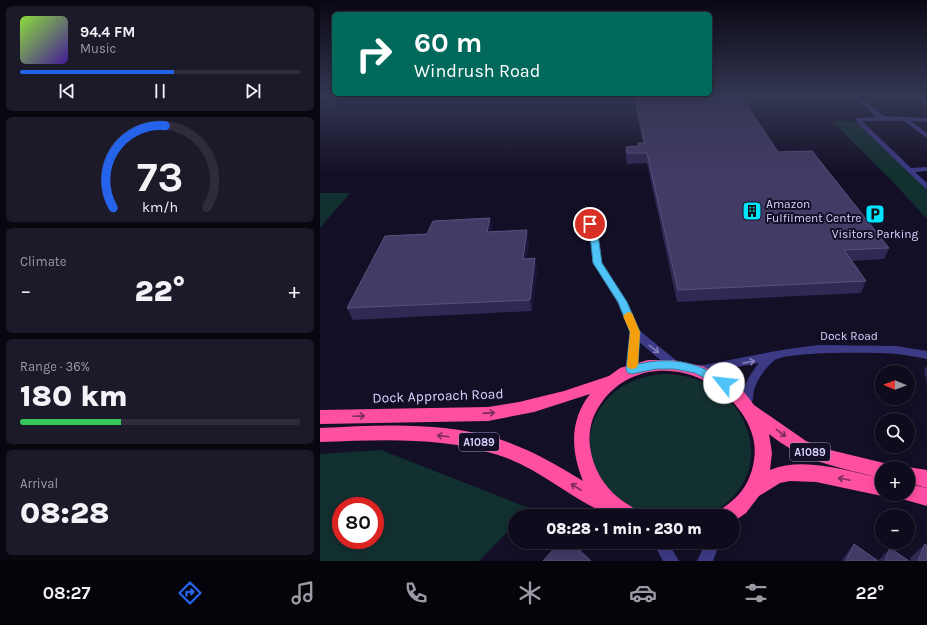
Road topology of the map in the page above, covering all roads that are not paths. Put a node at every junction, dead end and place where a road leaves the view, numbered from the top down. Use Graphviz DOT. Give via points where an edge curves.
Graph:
graph roads {
  1 [pos="859,121"];
  2 [pos="908,121"];
  3 [pos="927,136"];
  4 [pos="927,169"];
  5 [pos="909,170"];
  6 [pos="927,187"];
  7 [pos="590,224"];
  8 [pos="635,332"];
  9 [pos="927,355"];
  10 [pos="772,357"];
  11 [pos="674,365"];
  12 [pos="698,370"];
  13 [pos="627,372"];
  14 [pos="748,406"];
  15 [pos="320,417"];
  16 [pos="320,435"];
  17 [pos="875,468"];
  18 [pos="915,476"];
  19 [pos="927,479"];
  20 [pos="875,487"];
  21 [pos="754,490"];
  22 [pos="915,494"];
  23 [pos="927,497"];
  24 [pos="616,509"];
  25 [pos="619,509"];
  26 [pos="737,509"];
  27 [pos="664,549"];
  28 [pos="710,549"];
  29 [pos="671,561"];
  30 [pos="705,561"];
  1 -- 5 [label="street"];
  2 -- 3 [label="street"];
  4 -- 5 [label="street"];
  5 -- 6 [label="street"];
  7 -- 8 [label="street" via="597,263 622,302"];
  8 -- 11 [label="street, one-way"];
  8 -- 13 [label="street"];
  9 -- 10 [label="street, Dock Road" via="896,350 819,349"];
  12 -- 10 [label="street, Dock Road, one-way"];
  10 -- 14 [label="street" via="751,381 747,391"];
  11 -- 12 [label="highway"];
  11 -- 13 [label="highway" via="656,365"];
  12 -- 14 [label="highway" via="724,383"];
  15 -- 13 [label="highway, Dock Approach Road, one-way" via="488,414 515,410 587,390"];
  13 -- 25 [label="highway" via="601,391 592,402 582,428 581,442 586,468 596,487"];
  14 -- 17 [label="highway, A1089, one-way" via="794,443 807,450 823,457"];
  14 -- 21 [label="highway" via="758,425 762,443 763,461"];
  24 -- 16 [label="highway, A1089, one-way" via="579,490 547,468 488,443 412,433"];
  18 -- 19 [label="highway"];
  20 -- 21 [label="highway, A1089, one-way" via="830,477 782,473"];
  21 -- 26 [label="highway"];
  22 -- 23 [label="highway"];
  27 -- 29 [label="street"];
  28 -- 30 [label="street"];
}
